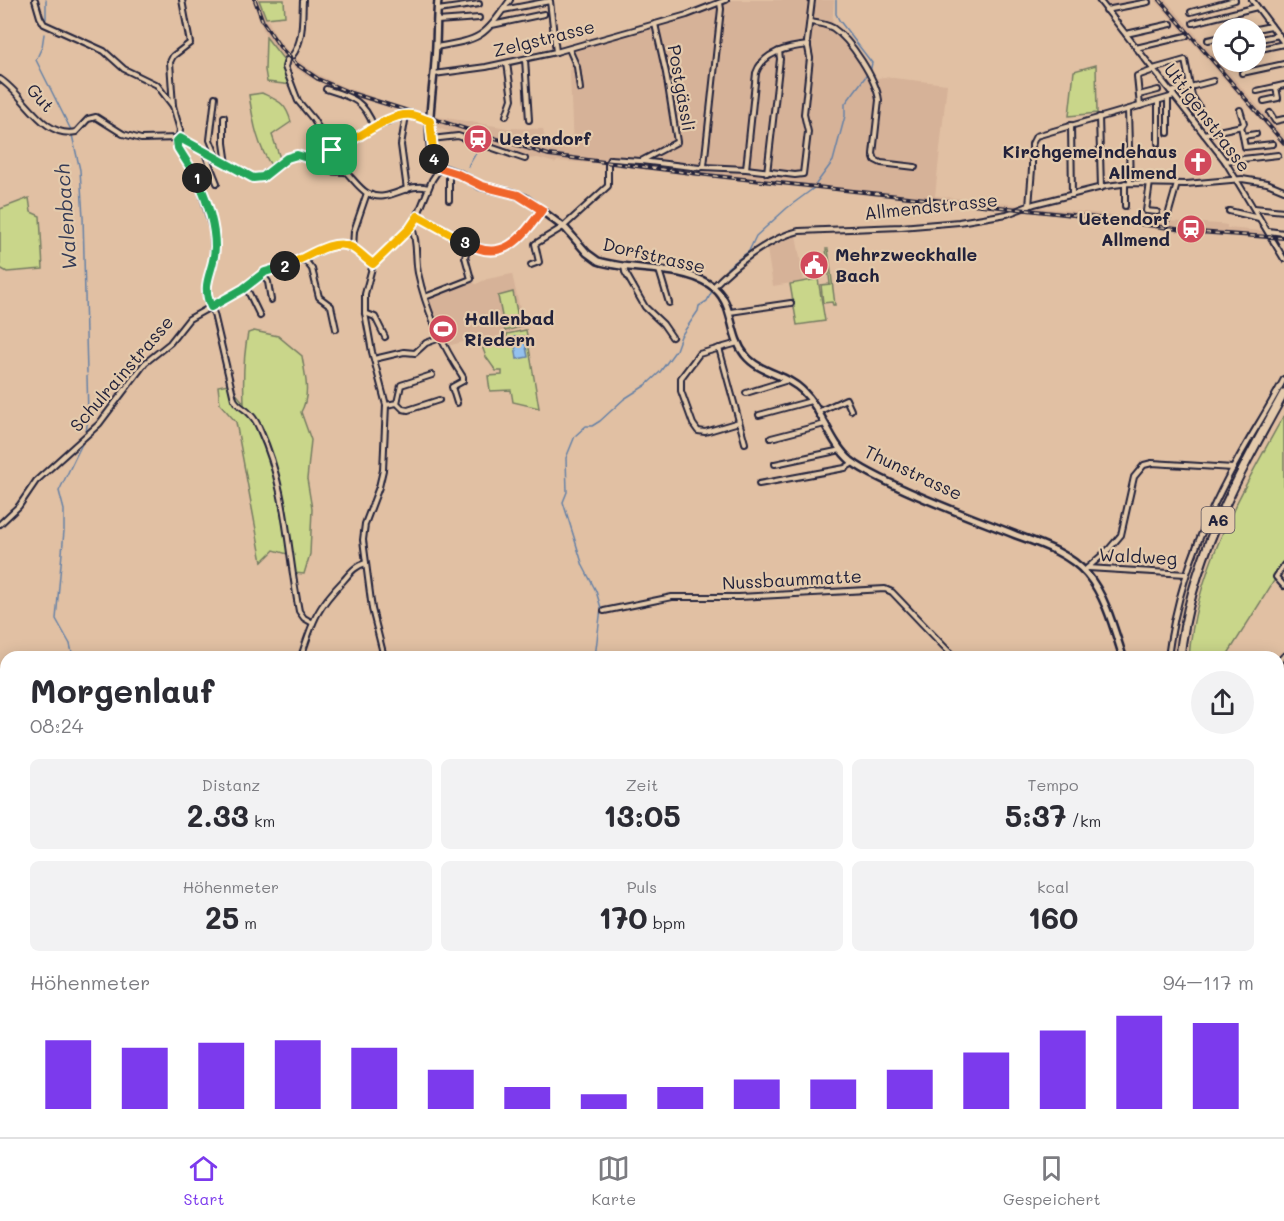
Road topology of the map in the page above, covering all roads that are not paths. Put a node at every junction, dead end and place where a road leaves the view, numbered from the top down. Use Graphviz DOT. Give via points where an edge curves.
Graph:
graph roads {
  1 [pos="35,0"];
  2 [pos="182,0"];
  3 [pos="303,0"];
  4 [pos="438,0"];
  5 [pos="510,0"];
  6 [pos="726,0"];
  7 [pos="812,0"];
  8 [pos="1099,0"];
  9 [pos="1235,0"];
  10 [pos="1252,0"];
  11 [pos="1148,2"];
  12 [pos="720,3"];
  13 [pos="479,4"];
  14 [pos="1257,7"];
  15 [pos="437,10"];
  16 [pos="503,10"];
  17 [pos="1106,10"];
  18 [pos="1191,12"];
  19 [pos="544,14"];
  20 [pos="479,18"];
  21 [pos="436,21"];
  22 [pos="810,22"];
  23 [pos="1193,23"];
  24 [pos="655,24"];
  25 [pos="1171,24"];
  26 [pos="492,25"];
  27 [pos="1271,26"];
  28 [pos="1266,27"];
  29 [pos="1126,34"];
  30 [pos="1279,35"];
  31 [pos="1186,36"];
  32 [pos="1266,38"];
  33 [pos="1212,39"];
  34 [pos="1208,40"];
  35 [pos="1284,43"];
  36 [pos="808,45"];
  37 [pos="436,47"];
  38 [pos="1136,48"];
  39 [pos="1266,48"];
  40 [pos="569,49"];
  41 [pos="779,51"];
  42 [pos="556,52"];
  43 [pos="292,56"];
  44 [pos="525,59"];
  45 [pos="287,60"];
  46 [pos="507,63"];
  47 [pos="1284,64"];
  48 [pos="1152,70"];
  49 [pos="1242,73"];
  50 [pos="434,74"];
  51 [pos="0,79"];
  52 [pos="1214,81"];
  53 [pos="1284,85"];
  54 [pos="1190,86"];
  55 [pos="1276,87"];
  56 [pos="326,89"];
  57 [pos="580,89"];
  58 [pos="1158,90"];
  59 [pos="1257,91"];
  60 [pos="1171,92"];
  61 [pos="173,94"];
  62 [pos="1139,95"];
  63 [pos="167,96"];
  64 [pos="1174,96"];
  65 [pos="215,97"];
  66 [pos="1168,99"];
  67 [pos="1158,101"];
  68 [pos="1264,101"];
  69 [pos="173,106"];
  70 [pos="1140,106"];
  71 [pos="1199,107"];
  72 [pos="1128,110"];
  73 [pos="1240,110"];
  74 [pos="1270,113"];
  75 [pos="406,115"];
  76 [pos="507,116"];
  77 [pos="224,117"];
  78 [pos="1100,117"];
  79 [pos="1284,119"];
  80 [pos="529,120"];
  81 [pos="430,121"];
  82 [pos="1071,125"];
  83 [pos="1241,126"];
  84 [pos="374,127"];
  85 [pos="1168,133"];
  86 [pos="1204,134"];
  87 [pos="1256,134"];
  88 [pos="1243,136"];
  89 [pos="180,138"];
  90 [pos="431,139"];
  91 [pos="1158,143"];
  92 [pos="1273,144"];
  93 [pos="332,150"];
  94 [pos="205,152"];
  95 [pos="1278,155"];
  96 [pos="307,158"];
  97 [pos="525,159"];
  98 [pos="219,160"];
  99 [pos="641,161"];
  100 [pos="1225,161"];
  101 [pos="227,165"];
  102 [pos="703,167"];
  103 [pos="915,167"];
  104 [pos="440,168"];
  105 [pos="746,169"];
  106 [pos="449,171"];
  107 [pos="767,173"];
  108 [pos="1237,179"];
  109 [pos="1150,182"];
  110 [pos="217,183"];
  111 [pos="1128,183"];
  112 [pos="1176,184"];
  113 [pos="428,188"];
  114 [pos="1101,188"];
  115 [pos="407,190"];
  116 [pos="1284,190"];
  117 [pos="367,193"];
  118 [pos="1072,195"];
  119 [pos="449,200"];
  120 [pos="1029,206"];
  121 [pos="1125,206"];
  122 [pos="1253,208"];
  123 [pos="542,210"];
  124 [pos="1229,211"];
  125 [pos="1284,211"];
  126 [pos="1157,212"];
  127 [pos="418,216"];
  128 [pos="1260,218"];
  129 [pos="1167,219"];
  130 [pos="411,226"];
  131 [pos="563,227"];
  132 [pos="406,231"];
  133 [pos="1268,231"];
  134 [pos="1284,234"];
  135 [pos="415,239"];
  136 [pos="472,246"];
  137 [pos="353,248"];
  138 [pos="304,259"];
  139 [pos="1284,259"];
  140 [pos="373,264"];
  141 [pos="531,265"];
  142 [pos="624,265"];
  143 [pos="659,270"];
  144 [pos="262,274"];
  145 [pos="246,287"];
  146 [pos="713,287"];
  147 [pos="426,297"];
  148 [pos="271,300"];
  149 [pos="669,303"];
  150 [pos="791,303"];
  151 [pos="211,307"];
  152 [pos="730,312"];
  153 [pos="365,313"];
  154 [pos="260,316"];
  155 [pos="336,329"];
  156 [pos="385,337"];
  157 [pos="672,337"];
  158 [pos="440,338"];
  159 [pos="738,343"];
  160 [pos="719,348"];
  161 [pos="374,359"];
  162 [pos="432,375"];
  163 [pos="1284,379"];
  164 [pos="788,380"];
  165 [pos="746,393"];
  166 [pos="1284,393"];
  167 [pos="439,400"];
  168 [pos="811,401"];
  169 [pos="1284,402"];
  170 [pos="397,403"];
  171 [pos="457,403"];
  172 [pos="386,405"];
  173 [pos="851,410"];
  174 [pos="818,412"];
  175 [pos="759,415"];
  176 [pos="739,422"];
  177 [pos="825,424"];
  178 [pos="771,438"];
  179 [pos="745,443"];
  180 [pos="841,450"];
  181 [pos="853,463"];
  182 [pos="775,464"];
  183 [pos="1233,468"];
  184 [pos="759,484"];
  185 [pos="2,518"];
  186 [pos="0,524"];
  187 [pos="366,563"];
  188 [pos="1284,565"];
  189 [pos="1085,569"];
  190 [pos="1186,574"];
  191 [pos="1284,586"];
  192 [pos="604,611"];
  193 [pos="311,622"];
  194 [pos="303,651"];
  195 [pos="383,651"];
  196 [pos="948,651"];
  197 [pos="1121,651"];
  198 [pos="1169,651"];
  199 [pos="1183,651"];
  200 [pos="1183,651"];
  1 -- 63 [label="street" via="46,25 104,51 124,69 157,85"];
  2 -- 61 [label="street" via="190,43 171,59"];
  3 -- 43 [label="street" via="301,29"];
  4 -- 15 [label="main road"];
  5 -- 16 [label="street"];
  6 -- 12 [label="street, Zelgstrasse"];
  7 -- 22 [label="street"];
  8 -- 17 [label="street, Uttigenstrasse"];
  9 -- 18 [label="street"];
  10 -- 14 [label="street"];
  11 -- 17 [label="street"];
  12 -- 24 [label="street, Zelgstrasse"];
  12 -- 102 [label="street"];
  13 -- 15 [label="street"];
  14 -- 23 [label="street"];
  14 -- 27 [label="street"];
  15 -- 21 [label="main road"];
  16 -- 26 [label="street"];
  16 -- 42 [label="street" via="550,1"];
  17 -- 29 [label="street, Uttigenstrasse"];
  19 -- 26 [label="street"];
  20 -- 21 [label="street"];
  21 -- 37 [label="main road"];
  22 -- 36 [label="street"];
  22 -- 103 [label="street" via="837,32 860,58 876,88 879,100 875,160"];
  24 -- 40 [label="street, Zelgstrasse"];
  24 -- 99 [label="street, Postgässli" via="678,138"];
  25 -- 29 [label="street"];
  26 -- 37 [label="street" via="476,39"];
  27 -- 28 [label="street"];
  27 -- 30 [label="street"];
  29 -- 38 [label="street, Uttigenstrasse"];
  30 -- 32 [label="street"];
  30 -- 35 [label="street"];
  31 -- 38 [label="street"];
  33 -- 34 [label="street"];
  35 -- 39 [label="street"];
  36 -- 41 [label="street"];
  36 -- 107 [label="street" via="804,114 808,132 803,173"];
  37 -- 50 [label="main road"];
  38 -- 48 [label="street, Uttigenstrasse"];
  40 -- 42 [label="street, Zelgstrasse"];
  40 -- 57 [label="street"];
  41 -- 105 [label="street" via="761,63 756,73"];
  41 -- 107 [label="street"];
  42 -- 44 [label="street, Zelgstrasse"];
  44 -- 46 [label="street, Zelgstrasse"];
  44 -- 80 [label="street"];
  45 -- 93 [label="street" via="285,66 298,101"];
  46 -- 50 [label="street, Zelgstrasse"];
  46 -- 76 [label="street" via="512,99"];
  47 -- 49 [label="street"];
  48 -- 54 [label="street" via="1185,60"];
  48 -- 60 [label="street, Uttigenstrasse"];
  48 -- 62 [label="street" via="1137,76"];
  50 -- 81 [label="main road"];
  51 -- 89 [label="street, Gut" via="46,126 61,133 76,132 88,119 96,117 123,134 141,139"];
  52 -- 54 [label="street"];
  53 -- 55 [label="street"];
  54 -- 60 [label="street"];
  54 -- 71 [label="street"];
  55 -- 59 [label="street"];
  55 -- 68 [label="street" via="1278,98"];
  56 -- 84 [label="street" via="356,100"];
  58 -- 62 [label="street"];
  60 -- 64 [label="street, Uttigenstrasse"];
  61 -- 63 [label="street"];
  61 -- 69 [label="street"];
  62 -- 70 [label="street"];
  63 -- 69 [label="street"];
  64 -- 66 [label="street"];
  64 -- 86 [label="street, Uttigenstrasse"];
  65 -- 98 [label="street" via="210,140"];
  66 -- 67 [label="street"];
  66 -- 85 [label="street"];
  67 -- 70 [label="street"];
  67 -- 91 [label="street"];
  69 -- 89 [label="street"];
  70 -- 72 [label="street"];
  72 -- 78 [label="street"];
  72 -- 111 [label="street"];
  73 -- 83 [label="street" via="1244,123"];
  74 -- 79 [label="street" via="1275,121"];
  75 -- 81 [label="street"];
  75 -- 84 [label="street"];
  75 -- 115 [label="street" via="401,145"];
  77 -- 101 [label="street"];
  78 -- 82 [label="street"];
  78 -- 114 [label="street"];
  81 -- 90 [label="main road"];
  82 -- 118 [label="street"];
  82 -- 120 [label="street" via="1034,138"];
  83 -- 86 [label="street"];
  83 -- 88 [label="street"];
  84 -- 93 [label="street"];
  86 -- 100 [label="street, Uttigenstrasse"];
  87 -- 88 [label="street"];
  88 -- 92 [label="street" via="1246,147"];
  89 -- 94 [label="street"];
  89 -- 151 [label="street" via="178,148 200,186 213,231 214,260 206,290"];
  90 -- 97 [label="street" via="458,136"];
  90 -- 104 [label="main road" via="434,160"];
  93 -- 96 [label="street"];
  94 -- 98 [label="street"];
  94 -- 110 [label="street"];
  95 -- 100 [label="street"];
  96 -- 101 [label="street" via="287,158 257,178 249,178"];
  96 -- 117 [label="street" via="324,170 348,173"];
  98 -- 101 [label="street"];
  99 -- 102 [label="street"];
  99 -- 131 [label="street" via="610,159 608,186"];
  100 -- 108 [label="street, Uttigenstrasse"];
  102 -- 105 [label="street"];
  104 -- 106 [label="main road, Dorfstrasse"];
  104 -- 113 [label="street"];
  105 -- 107 [label="street"];
  106 -- 119 [label="street"];
  106 -- 123 [label="main road, Dorfstrasse" via="482,186 518,195"];
  108 -- 112 [label="street, Allmendstrasse"];
  108 -- 116 [label="street, Allmendstrasse" via="1264,182"];
  108 -- 122 [label="street, Uttigenstrasse"];
  109 -- 111 [label="street, Allmendstrasse"];
  109 -- 112 [label="street, Allmendstrasse"];
  109 -- 126 [label="street" via="1146,211"];
  111 -- 114 [label="street, Allmendstrasse"];
  111 -- 121 [label="street"];
  112 -- 129 [label="street"];
  113 -- 115 [label="street"];
  113 -- 127 [label="street"];
  114 -- 118 [label="street, Allmendstrasse"];
  115 -- 117 [label="street" via="385,196"];
  117 -- 137 [label="street" via="354,231"];
  118 -- 120 [label="street, Allmendstrasse"];
  120 -- 146 [label="street, Allmendstrasse" via="1008,214 948,224 795,232 755,253"];
  122 -- 125 [label="street"];
  122 -- 128 [label="street, Uttigenstrasse"];
  123 -- 131 [label="main road, Dorfstrasse"];
  123 -- 136 [label="street" via="507,248"];
  124 -- 128 [label="street"];
  127 -- 130 [label="street"];
  127 -- 136 [label="street"];
  128 -- 133 [label="street, Uttigenstrasse"];
  130 -- 132 [label="street"];
  130 -- 135 [label="street"];
  131 -- 141 [label="street" via="535,244 539,262"];
  131 -- 142 [label="main road, Dorfstrasse" via="596,260"];
  132 -- 135 [label="street"];
  132 -- 140 [label="street"];
  133 -- 134 [label="street"];
  133 -- 139 [label="street, Uttigenstrasse"];
  135 -- 147 [label="street" via="417,268"];
  136 -- 147 [label="street" via="465,257 471,279"];
  137 -- 138 [label="street, Schulrainstrasse" via="333,245"];
  137 -- 140 [label="street"];
  138 -- 144 [label="street, Schulrainstrasse"];
  138 -- 155 [label="street" via="312,269 319,297 331,306"];
  140 -- 153 [label="street" via="365,294"];
  142 -- 143 [label="main road, Dorfstrasse"];
  142 -- 157 [label="street" via="645,307"];
  143 -- 146 [label="main road, Dorfstrasse" via="695,278"];
  143 -- 149 [label="street"];
  144 -- 145 [label="street, Schulrainstrasse"];
  144 -- 148 [label="street" via="268,282"];
  145 -- 151 [label="street, Schulrainstrasse"];
  145 -- 154 [label="street"];
  146 -- 152 [label="main road, Thunstrasse"];
  147 -- 158 [label="street"];
  150 -- 152 [label="street"];
  151 -- 185 [label="street, Schulrainstrasse" via="189,319 170,343 145,363 99,424 36,481 19,506"];
  151 -- 193 [label="street" via="234,399 259,427 274,471 289,536 299,611"];
  152 -- 159 [label="main road, Thunstrasse"];
  153 -- 156 [label="street" via="375,317"];
  153 -- 161 [label="street"];
  158 -- 161 [label="street" via="415,353"];
  158 -- 171 [label="street" via="463,377 452,387"];
  159 -- 160 [label="street"];
  159 -- 164 [label="main road, Thunstrasse" via="751,362"];
  160 -- 176 [label="street"];
  160 -- 176 [label="street" via="695,357 681,378 681,391 698,431"];
  161 -- 172 [label="street"];
  162 -- 170 [label="street" via="401,385"];
  163 -- 183 [label="street"];
  164 -- 165 [label="street"];
  164 -- 168 [label="main road, Thunstrasse"];
  166 -- 199 [label="highway, A6" via="1215,528 1192,592"];
  167 -- 170 [label="street" via="408,410"];
  168 -- 174 [label="main road, Thunstrasse"];
  168 -- 175 [label="street"];
  169 -- 200 [label="highway, A6" via="1213,544 1196,594"];
  170 -- 172 [label="street"];
  172 -- 187 [label="street" via="379,488 364,524"];
  173 -- 174 [label="street" via="846,399"];
  174 -- 177 [label="main road, Thunstrasse"];
  176 -- 179 [label="street"];
  177 -- 178 [label="street"];
  177 -- 180 [label="main road, Thunstrasse"];
  180 -- 181 [label="main road, Thunstrasse"];
  180 -- 182 [label="street"];
  181 -- 184 [label="street" via="845,468"];
  181 -- 189 [label="main road, Thunstrasse" via="913,494 1055,550"];
  183 -- 189 [label="street" via="1144,465 1134,477 1121,535"];
  183 -- 190 [label="street" via="1204,525"];
  185 -- 186 [label="street, Schulrainstrasse"];
  187 -- 193 [label="street" via="356,567"];
  187 -- 195 [label="street"];
  188 -- 191 [label="street" via="1276,578"];
  189 -- 190 [label="street, Waldweg"];
  189 -- 197 [label="main road, Thunstrasse"];
  190 -- 198 [label="street"];
  192 -- 196 [label="street, Nussbaummatte" via="668,598 885,589"];
  193 -- 194 [label="street"];
}
